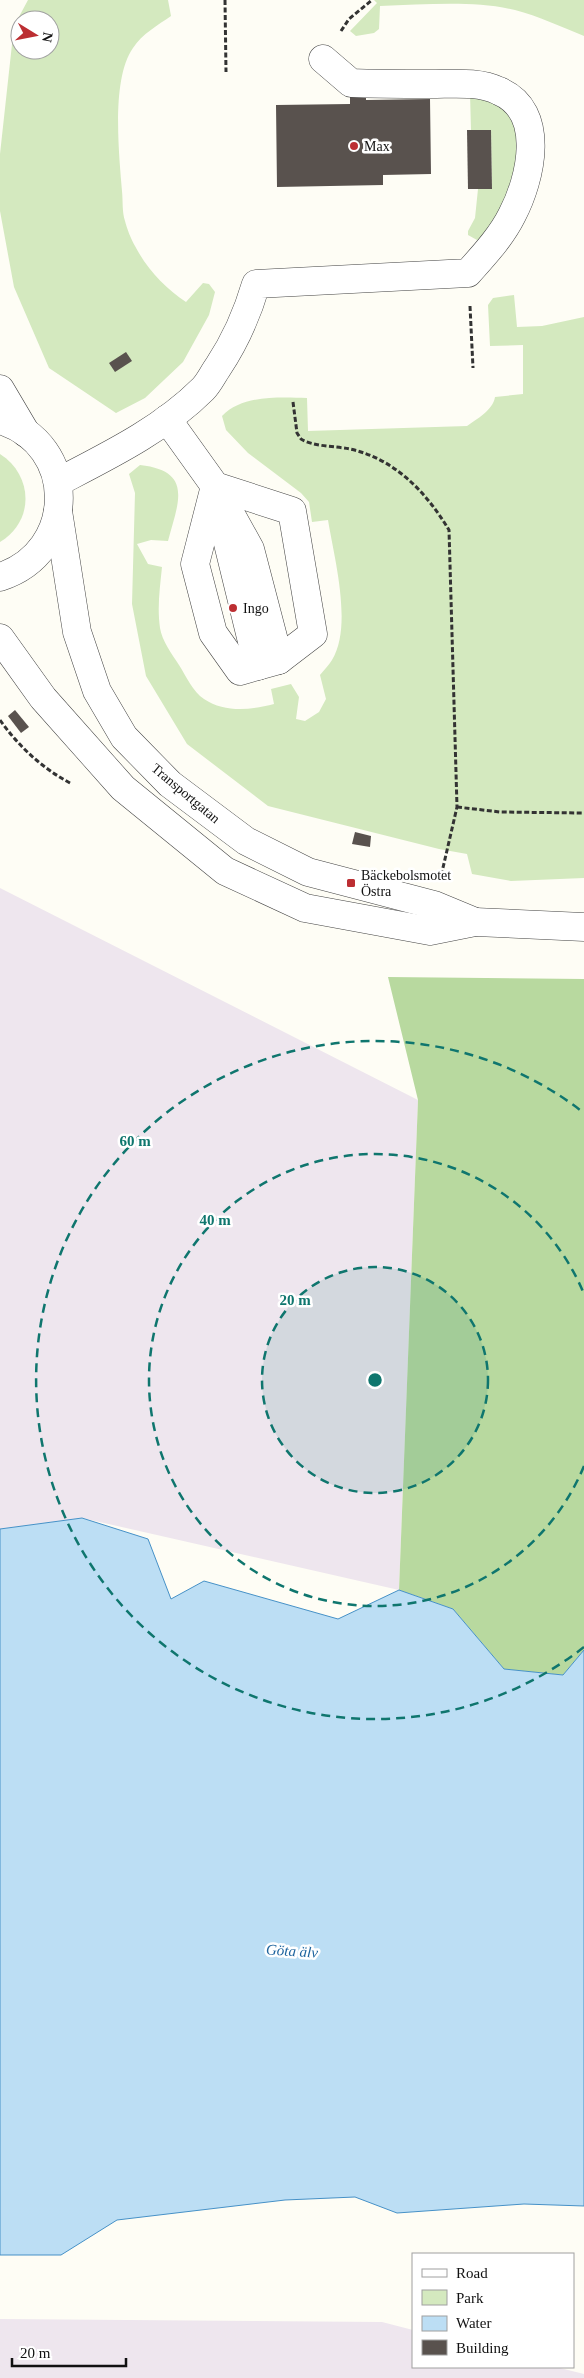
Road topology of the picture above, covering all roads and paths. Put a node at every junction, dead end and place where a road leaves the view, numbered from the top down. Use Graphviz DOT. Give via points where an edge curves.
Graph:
graph roads {
  1 [pos="224,0"];
  2 [pos="372,0"];
  3 [pos="323,59"];
  4 [pos="226,72"];
  5 [pos="468,273"];
  6 [pos="473,368"];
  7 [pos="0,389"];
  8 [pos="293,402"];
  9 [pos="167,419"];
  10 [pos="0,420"];
  11 [pos="26,433"];
  12 [pos="58,482"];
  13 [pos="214,486"];
  14 [pos="58,512"];
  15 [pos="0,577"];
  16 [pos="0,638"];
  17 [pos="259,666"];
  18 [pos="0,720"];
  19 [pos="78,787"];
  20 [pos="456,807"];
  21 [pos="584,814"];
  22 [pos="442,872"];
  23 [pos="475,922"];
  24 [pos="584,927"];
  1 -- 4 [label="path"];
  2 -- 3 [label="path" via="348,19"];
  3 -- 5 [label="street" via="351,83 474,84 498,90 515,100 526,118 531,140 524,187 512,216"];
  5 -- 6 [label="path"];
  5 -- 9 [label="street" via="256,284 236,339 204,388"];
  7 -- 11 [label="street, Transportgatan"];
  8 -- 20 [label="path" via="297,433 302,439 359,452 395,469 415,485 435,508 448,530"];
  9 -- 12 [label="street" via="116,452"];
  9 -- 13 [label="street"];
  10 -- 11 [label="street, Transportgatan"];
  11 -- 12 [label="street, Transportgatan" via="44,451"];
  12 -- 14 [label="street, Transportgatan"];
  13 -- 17 [label="street"];
  13 -- 17 [label="street" via="195,564 213,633"];
  13 -- 17 [label="street" via="292,511 313,634"];
  14 -- 15 [label="street, Transportgatan" via="51,533 39,552 22,567"];
  14 -- 23 [label="street, Transportgatan" via="77,632 97,691 124,737 170,784 246,841 308,872 434,904"];
  16 -- 23 [label="street, Transportgatan" via="43,698 123,788 225,871 305,908 430,931"];
  18 -- 19 [label="path" via="15,742 55,775"];
  20 -- 21 [label="path" via="500,812"];
  20 -- 22 [label="path"];
  23 -- 24 [label="street, Transportgatan"];
}
